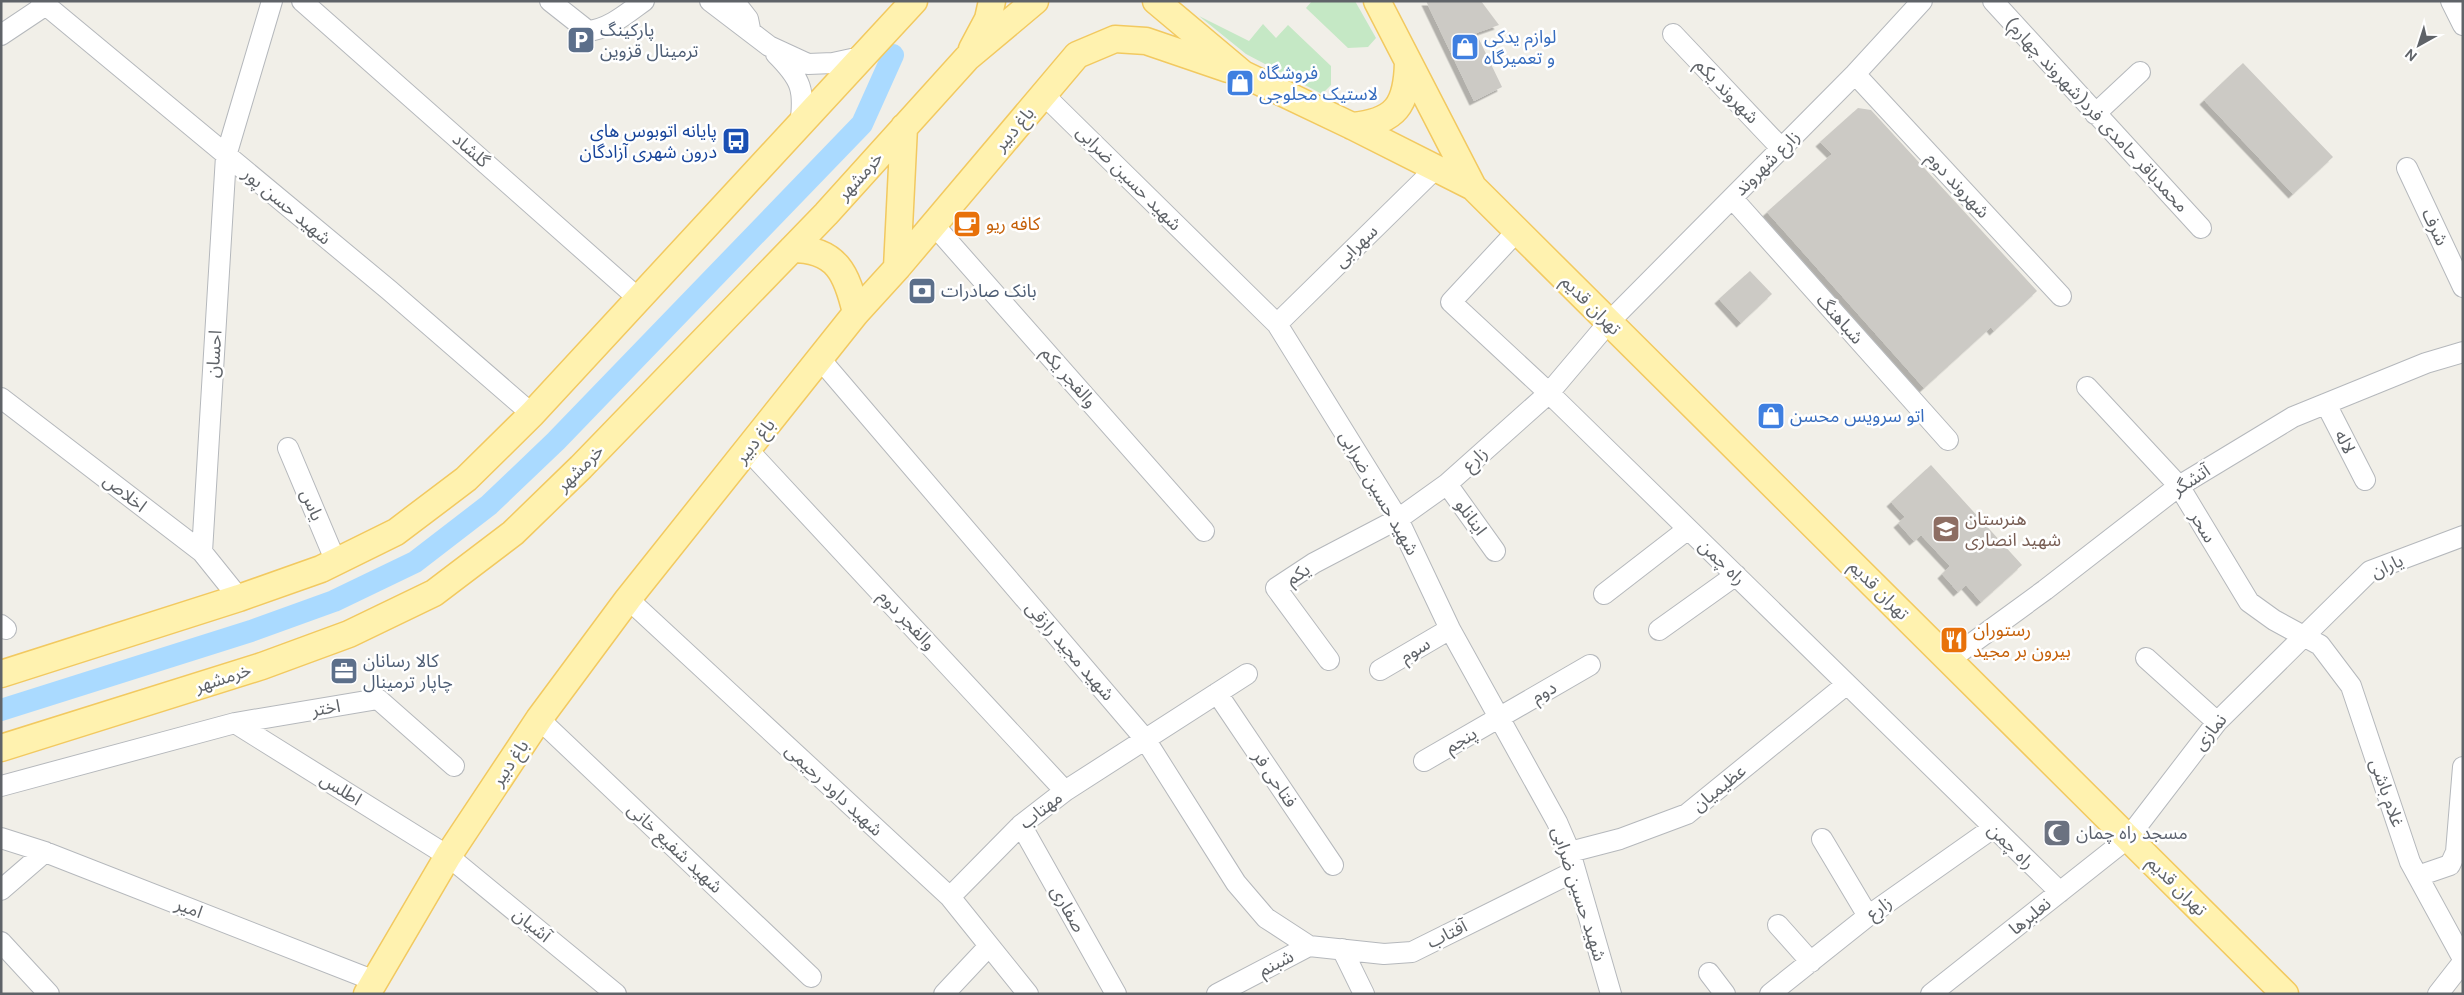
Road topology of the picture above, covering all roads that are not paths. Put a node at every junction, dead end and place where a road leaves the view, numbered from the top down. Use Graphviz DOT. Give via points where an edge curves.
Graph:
graph roads {
  1 [pos="272,1"];
  2 [pos="302,1"];
  3 [pos="550,1"];
  4 [pos="644,1"];
  5 [pos="710,1"];
  6 [pos="734,1"];
  7 [pos="914,1"];
  8 [pos="992,1"];
  9 [pos="1035,1"];
  10 [pos="1156,1"];
  11 [pos="1377,1"];
  12 [pos="1922,1"];
  13 [pos="1993,1"];
  14 [pos="2450,1"];
  15 [pos="43,3"];
  16 [pos="901,11"];
  17 [pos="2463,25"];
  18 [pos="750,30"];
  19 [pos="1673,34"];
  20 [pos="1,35"];
  21 [pos="874,47"];
  22 [pos="967,58"];
  23 [pos="1408,62"];
  24 [pos="2140,72"];
  25 [pos="1242,74"];
  26 [pos="1855,74"];
  27 [pos="1043,94"];
  28 [pos="2094,114"];
  29 [pos="800,126"];
  30 [pos="1352,126"];
  31 [pos="904,127"];
  32 [pos="1782,148"];
  33 [pos="226,156"];
  34 [pos="1436,168"];
  35 [pos="2408,168"];
  36 [pos="1473,187"];
  37 [pos="1732,198"];
  38 [pos="933,224"];
  39 [pos="2201,228"];
  40 [pos="1517,231"];
  41 [pos="792,249"];
  42 [pos="897,268"];
  43 [pos="2463,287"];
  44 [pos="2061,296"];
  45 [pos="639,299"];
  46 [pos="856,313"];
  47 [pos="1609,322"];
  48 [pos="1277,324"];
  49 [pos="2463,352"];
  50 [pos="820,359"];
  51 [pos="2087,386"];
  52 [pos="1549,393"];
  53 [pos="1,398"];
  54 [pos="2326,404"];
  55 [pos="532,414"];
  56 [pos="1948,440"];
  57 [pos="288,448"];
  58 [pos="748,450"];
  59 [pos="2365,480"];
  60 [pos="1447,484"];
  61 [pos="2179,486"];
  62 [pos="1398,519"];
  63 [pos="1688,529"];
  64 [pos="1204,531"];
  65 [pos="2463,536"];
  66 [pos="1495,551"];
  67 [pos="202,552"];
  68 [pos="336,562"];
  69 [pos="1736,575"];
  70 [pos="1604,594"];
  71 [pos="239,598"];
  72 [pos="628,599"];
  73 [pos="1450,629"];
  74 [pos="1659,630"];
  75 [pos="2303,637"];
  76 [pos="2146,658"];
  77 [pos="1328,660"];
  78 [pos="1949,660"];
  79 [pos="1590,666"];
  80 [pos="1380,670"];
  81 [pos="1,674"];
  82 [pos="1247,674"];
  83 [pos="1847,684"];
  84 [pos="1217,693"];
  85 [pos="1498,718"];
  86 [pos="539,719"];
  87 [pos="2217,722"];
  88 [pos="234,723"];
  89 [pos="1145,739"];
  90 [pos="1,748"];
  91 [pos="1424,761"];
  92 [pos="454,766"];
  93 [pos="2463,767"];
  94 [pos="1,786"];
  95 [pos="1065,791"];
  96 [pos="1020,825"];
  97 [pos="1992,828"];
  98 [pos="1,838"];
  99 [pos="2128,838"];
  100 [pos="1822,839"];
  101 [pos="45,852"];
  102 [pos="448,856"];
  103 [pos="1573,862"];
  104 [pos="1332,865"];
  105 [pos="2418,876"];
  106 [pos="1,890"];
  107 [pos="2060,892"];
  108 [pos="950,897"];
  109 [pos="1868,916"];
  110 [pos="1778,925"];
  111 [pos="1,942"];
  112 [pos="989,946"];
  113 [pos="1309,946"];
  114 [pos="1342,949"];
  115 [pos="2463,961"];
  116 [pos="1811,962"];
  117 [pos="1709,973"];
  118 [pos="812,977"];
  119 [pos="371,987"];
  120 [pos="1944,990"];
  121 [pos="49,994"];
  122 [pos="616,994"];
  123 [pos="944,994"];
  124 [pos="1028,994"];
  125 [pos="1116,994"];
  126 [pos="1217,994"];
  127 [pos="1364,994"];
  128 [pos="1611,994"];
  129 [pos="1725,994"];
  130 [pos="1770,994"];
  131 [pos="2285,994"];
  132 [pos="2438,994"];
  1 -- 33 [label="street"];
  2 -- 45 [label="street, گلشاد"];
  3 -- 4 [label="street" via="588,31 610,24"];
  5 -- 18 [label="street" via="741,27"];
  6 -- 18 [label="street" via="748,19"];
  7 -- 16 [label="main road"];
  8 -- 22 [label="main road" via="988,19"];
  9 -- 22 [label="main road, خرمشهر"];
  10 -- 25 [label="main road"];
  11 -- 23 [label="main road"];
  12 -- 26 [label="street, زارع شهروند"];
  13 -- 28 [label="street, محمدباقر حامدی فرد(شهروند چهارم)"];
  14 -- 17 [label="street"];
  15 -- 20 [label="street"];
  15 -- 33 [label="street, شهید حسن پور"];
  16 -- 21 [label="main road"];
  18 -- 21 [label="street" via="769,46 808,64 856,58"];
  18 -- 29 [label="street" via="793,71 799,81 802,101"];
  19 -- 32 [label="street, شهروند یکم"];
  21 -- 29 [label="main road"];
  22 -- 31 [label="main road, خرمشهر"];
  23 -- 30 [label="main road" via="1408,84 1401,103 1390,116 1373,124"];
  23 -- 36 [label="main road"];
  24 -- 28 [label="street"];
  25 -- 27 [label="main road, باغ دبیر" via="1146,41 1115,39 1077,55"];
  25 -- 30 [label="main road"];
  26 -- 32 [label="street, زارع شهروند"];
  26 -- 44 [label="street, شهروند دوم"];
  27 -- 38 [label="main road, باغ دبیر"];
  27 -- 48 [label="street, شهید حسین ضرابی"];
  28 -- 39 [label="street, محمدباقر حامدی فرد(شهروند چهارم)"];
  29 -- 45 [label="main road"];
  30 -- 34 [label="main road"];
  31 -- 41 [label="main road, خرمشهر"];
  31 -- 42 [label="main road"];
  32 -- 37 [label="street, زارع شهروند"];
  33 -- 55 [label="street, شهید حسن پور" via="389,290"];
  33 -- 67 [label="street, احسان"];
  34 -- 36 [label="main road"];
  34 -- 48 [label="street, سهرابی"];
  35 -- 43 [label="street, شرف"];
  36 -- 40 [label="main road, تهران قدیم"];
  37 -- 47 [label="street, زارع شهروند"];
  37 -- 56 [label="street, شباهنگ"];
  38 -- 42 [label="main road, باغ دبیر"];
  38 -- 64 [label="street, والفجر یکم"];
  40 -- 47 [label="main road, تهران قدیم"];
  40 -- 52 [label="street, راه چمن" via="1451,302"];
  41 -- 46 [label="main road" via="818,252 830,258 847,279"];
  41 -- 90 [label="main road, خرمشهر" via="513,533 434,593 348,634 262,666"];
  42 -- 46 [label="main road, باغ دبیر"];
  45 -- 55 [label="main road"];
  46 -- 50 [label="main road, باغ دبیر"];
  47 -- 52 [label="street, زارع شهروند"];
  47 -- 78 [label="main road, تهران قدیم"];
  48 -- 62 [label="street, شهید حسین ضرابی"];
  49 -- 54 [label="street, آتشگر" via="2426,363"];
  50 -- 58 [label="main road, باغ دبیر"];
  50 -- 89 [label="street, شهید مجید رازقی"];
  51 -- 61 [label="street, سحر"];
  52 -- 60 [label="street, زارع"];
  52 -- 63 [label="street, راه چمن"];
  53 -- 67 [label="street, اخلاص"];
  54 -- 59 [label="street, لاله"];
  54 -- 61 [label="street, آتشگر" via="2293,417"];
  55 -- 68 [label="main road" via="466,479 396,532"];
  57 -- 68 [label="street, یاس"];
  58 -- 72 [label="main road, باغ دبیر"];
  58 -- 95 [label="street, والفجر دوم"];
  60 -- 62 [label="street, زارع"];
  60 -- 66 [label="street, اینانلو"];
  61 -- 75 [label="street, سحر" via="2250,602"];
  61 -- 78 [label="street, آتشگر"];
  62 -- 73 [label="street, شهید حسین ضرابی"];
  62 -- 77 [label="street, یکم" via="1314,563 1276,588"];
  63 -- 69 [label="street, راه چمن"];
  63 -- 70 [label="street"];
  65 -- 75 [label="street, یاران" via="2370,572"];
  67 -- 71 [label="street, اخلاص"];
  68 -- 71 [label="main road"];
  69 -- 74 [label="street"];
  69 -- 83 [label="street, راه چمن"];
  71 -- 81 [label="main road"];
  72 -- 86 [label="main road, باغ دبیر"];
  72 -- 108 [label="street, شهید داود رحیمی"];
  73 -- 80 [label="street, سوم"];
  73 -- 85 [label="street, شهید حسین ضرابی"];
  75 -- 87 [label="street, نمازی"];
  75 -- 105 [label="street, غلام باشی" via="2320,645 2351,686 2410,862"];
  76 -- 87 [label="street"];
  78 -- 99 [label="main road, تهران قدیم"];
  79 -- 85 [label="street, دوم"];
  82 -- 84 [label="street"];
  83 -- 97 [label="street, راه چمن"];
  83 -- 103 [label="street, عظیمیان" via="1687,814 1620,839"];
  84 -- 89 [label="street"];
  84 -- 104 [label="street, فتاحی فر"];
  85 -- 91 [label="street, پنجم"];
  85 -- 103 [label="street, شهید حسین ضرابی" via="1557,822"];
  86 -- 102 [label="main road, باغ دبیر"];
  86 -- 118 [label="street, شهید شفیع خانی"];
  87 -- 99 [label="street, نمازی"];
  88 -- 92 [label="street, اختر" via="378,699"];
  88 -- 94 [label="street"];
  88 -- 102 [label="street, اطلس"];
  89 -- 95 [label="street, مهتاب"];
  89 -- 113 [label="street, شهید مجید رازقی" via="1236,883 1266,918"];
  93 -- 105 [label="street" via="2456,852 2450,865"];
  95 -- 96 [label="street, مهتاب"];
  96 -- 108 [label="street, مهتاب"];
  96 -- 125 [label="street, صفاری"];
  97 -- 107 [label="street, راه چمن"];
  97 -- 109 [label="street, زارع"];
  98 -- 101 [label="street, امیر"];
  99 -- 107 [label="street, نعلبرها"];
  99 -- 131 [label="main road, تهران قدیم"];
  100 -- 109 [label="street"];
  101 -- 106 [label="street"];
  101 -- 119 [label="street, امیر"];
  102 -- 119 [label="main road, باغ دبیر"];
  102 -- 122 [label="street, آشیان"];
  103 -- 114 [label="street, آفتاب" via="1412,952 1384,954"];
  103 -- 128 [label="street, شهید حسین ضرابی"];
  105 -- 115 [label="street, غلام باشی"];
  107 -- 120 [label="street, نعلبرها"];
  108 -- 112 [label="street, شهید داود رحیمی"];
  109 -- 116 [label="street, زارع"];
  110 -- 116 [label="street"];
  111 -- 121 [label="street"];
  112 -- 123 [label="street"];
  112 -- 124 [label="street, شهید داود رحیمی"];
  113 -- 114 [label="street, آفتاب"];
  113 -- 126 [label="street, شبنم"];
  114 -- 127 [label="street"];
  115 -- 132 [label="street"];
  116 -- 130 [label="street, زارع"];
  117 -- 129 [label="street"];
}
